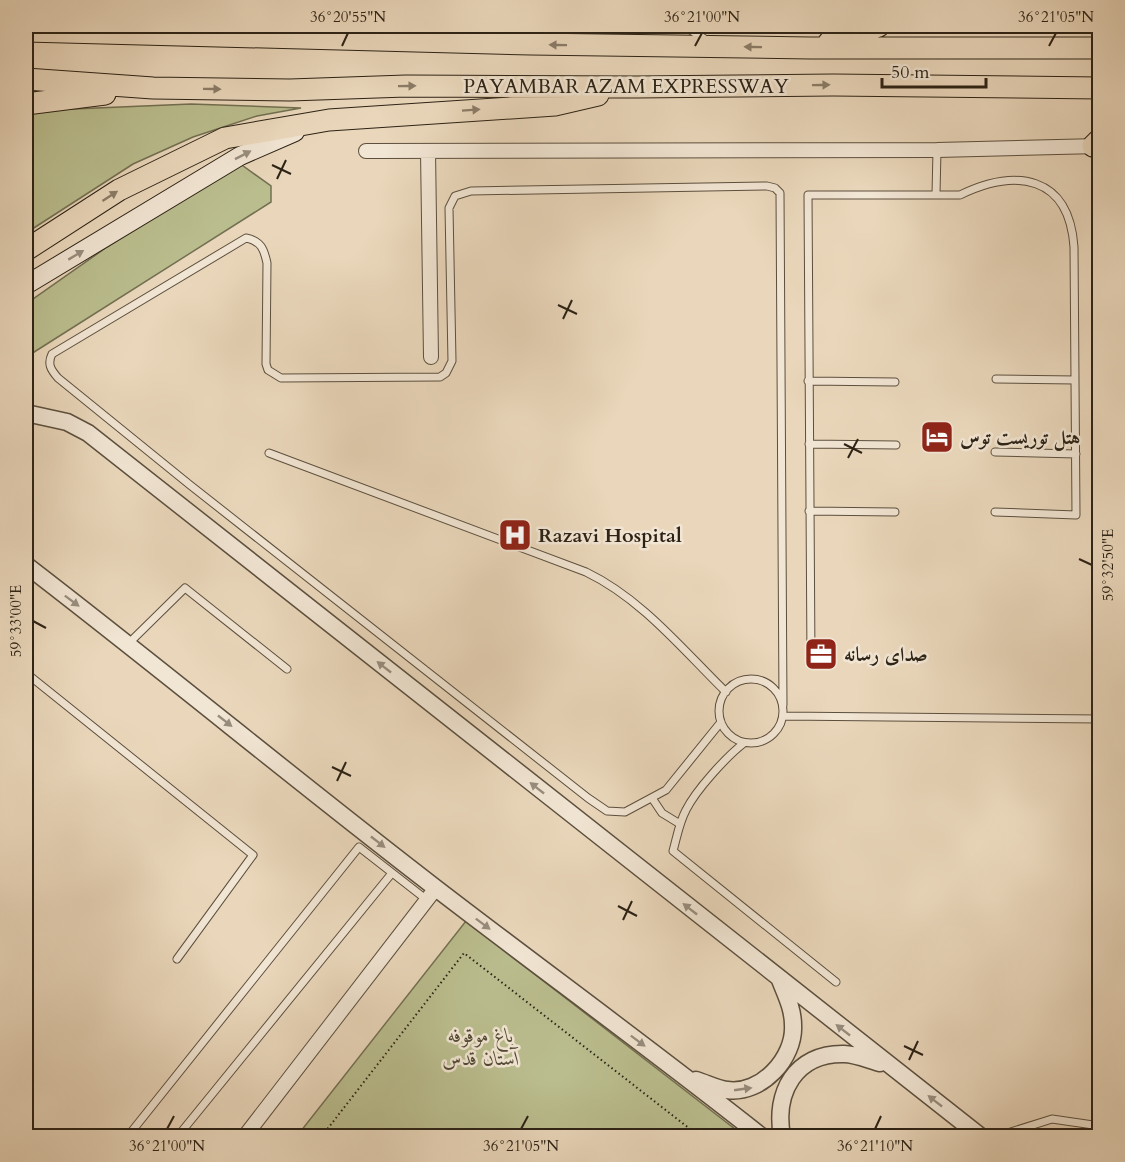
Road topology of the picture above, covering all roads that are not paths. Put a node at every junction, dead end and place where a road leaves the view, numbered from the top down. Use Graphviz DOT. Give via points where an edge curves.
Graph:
graph roads {
  1 [pos="100,26"];
  2 [pos="363,26"];
  3 [pos="684,26"];
  4 [pos="879,26"];
  5 [pos="26,31"];
  6 [pos="134,33"];
  7 [pos="403,40"];
  8 [pos="718,47"];
  9 [pos="811,48"];
  10 [pos="1100,48"];
  11 [pos="26,79"];
  12 [pos="636,87"];
  13 [pos="153,88"];
  14 [pos="1100,88"];
  15 [pos="26,104"];
  16 [pos="329,120"];
  17 [pos="1097,144"];
  18 [pos="937,150"];
  19 [pos="366,151"];
  20 [pos="428,151"];
  21 [pos="936,194"];
  22 [pos="26,250"];
  23 [pos="26,285"];
  24 [pos="431,357"];
  25 [pos="996,379"];
  26 [pos="1075,380"];
  27 [pos="808,381"];
  28 [pos="895,382"];
  29 [pos="26,413"];
  30 [pos="809,444"];
  31 [pos="896,445"];
  32 [pos="995,452"];
  33 [pos="269,453"];
  34 [pos="1076,454"];
  35 [pos="809,511"];
  36 [pos="895,512"];
  37 [pos="995,512"];
  38 [pos="29,574"];
  39 [pos="128,644"];
  40 [pos="811,659"];
  41 [pos="287,669"];
  42 [pos="26,674"];
  43 [pos="726,692"];
  44 [pos="783,705"];
  45 [pos="783,716"];
  46 [pos="1100,719"];
  47 [pos="721,722"];
  48 [pos="744,743"];
  49 [pos="652,798"];
  50 [pos="680,824"];
  51 [pos="392,873"];
  52 [pos="431,894"];
  53 [pos="177,959"];
  54 [pos="780,980"];
  55 [pos="836,982"];
  56 [pos="889,1066"];
  57 [pos="686,1077"];
  58 [pos="1100,1126"];
  59 [pos="128,1137"];
  60 [pos="178,1137"];
  61 [pos="245,1137"];
  62 [pos="761,1137"];
  63 [pos="782,1137"];
  64 [pos="980,1137"];
  65 [pos="998,1137"];
  1 -- 6 [label="highway"];
  2 -- 7 [label="highway"];
  3 -- 8 [label="lane"];
  4 -- 9 [label="highway"];
  5 -- 6 [label="highway"];
  6 -- 7 [label="highway, PAYAMBAR AZAM EXPRESSWAY"];
  8 -- 7 [label="highway, PAYAMBAR AZAM EXPRESSWAY, one-way"];
  9 -- 8 [label="highway, PAYAMBAR AZAM EXPRESSWAY, one-way"];
  9 -- 10 [label="highway, PAYAMBAR AZAM EXPRESSWAY"];
  11 -- 13 [label="highway"];
  13 -- 12 [label="highway, PAYAMBAR AZAM EXPRESSWAY, one-way"];
  12 -- 14 [label="highway, PAYAMBAR AZAM EXPRESSWAY, one-way"];
  16 -- 12 [label="highway, one-way" via="555,105"];
  13 -- 15 [label="highway"];
  22 -- 16 [label="highway, one-way" via="119,190 225,138"];
  23 -- 16 [label="main road, one-way" via="240,156"];
  17 -- 18 [label="street"];
  18 -- 20 [label="street"];
  18 -- 21 [label="lane"];
  19 -- 20 [label="street"];
  20 -- 24 [label="street"];
  21 -- 26 [label="lane" via="960,195 998,181 1018,180 1042,185 1062,203 1073,236"];
  21 -- 27 [label="lane" via="808,195"];
  25 -- 26 [label="lane"];
  26 -- 34 [label="lane"];
  27 -- 28 [label="lane"];
  27 -- 30 [label="lane"];
  54 -- 29 [label="street, one-way" via="88,433 67,422"];
  30 -- 31 [label="lane"];
  30 -- 35 [label="lane"];
  32 -- 34 [label="lane"];
  33 -- 43 [label="lane" via="610,584 630,598"];
  34 -- 37 [label="lane" via="1076,515"];
  35 -- 36 [label="lane"];
  35 -- 40 [label="lane"];
  38 -- 39 [label="street, one-way"];
  39 -- 41 [label="lane" via="185,588"];
  39 -- 52 [label="street, one-way"];
  42 -- 53 [label="lane" via="253,855"];
  43 -- 44 [label="lane" via="743,680 754,679 773,687"];
  43 -- 47 [label="lane" via="719,711"];
  44 -- 45 [label="lane"];
  44 -- 49 [label="lane" via="780,193 775,188 462,192 449,208 452,361 440,377 281,378 273,374 266,364 267,263 264,249 246,238 52,354 50,369 58,378 588,798 607,811 625,812"];
  45 -- 46 [label="lane"];
  45 -- 48 [label="lane" via="774,734 755,743"];
  47 -- 48 [label="lane" via="726,731"];
  47 -- 49 [label="lane" via="666,790"];
  48 -- 50 [label="lane" via="727,756 687,808"];
  49 -- 50 [label="lane" via="662,813"];
  50 -- 55 [label="lane" via="673,851"];
  51 -- 52 [label="lane"];
  51 -- 59 [label="lane" via="359,847"];
  51 -- 60 [label="lane"];
  52 -- 57 [label="street, one-way"];
  52 -- 61 [label="street"];
  56 -- 54 [label="street, one-way"];
  57 -- 54 [label="street, one-way" via="728,1090 751,1088 779,1067 794,1028"];
  56 -- 63 [label="street" via="846,1053 807,1064 794,1074 783,1094 779,1120"];
  64 -- 56 [label="street, one-way"];
  57 -- 62 [label="street"];
  58 -- 65 [label="lane" via="1052,1119"];
}
